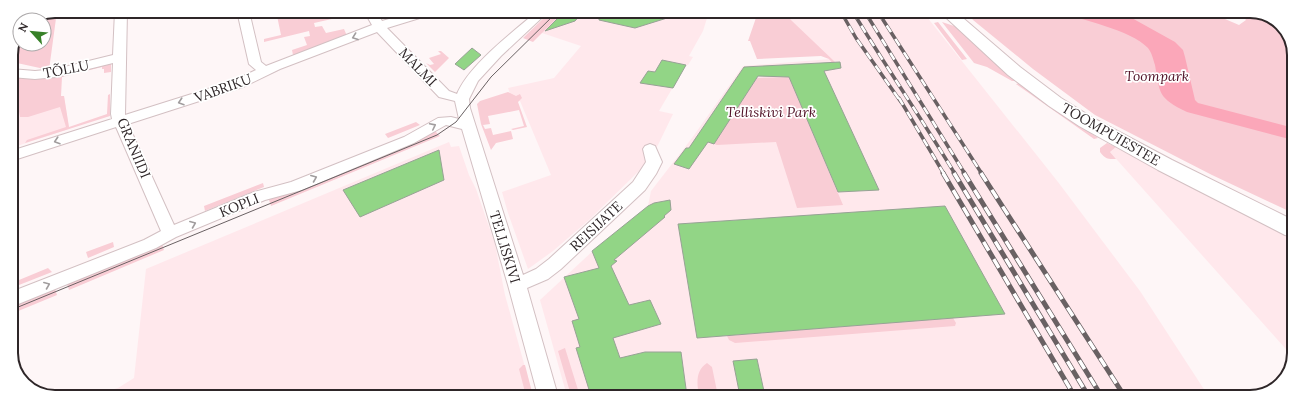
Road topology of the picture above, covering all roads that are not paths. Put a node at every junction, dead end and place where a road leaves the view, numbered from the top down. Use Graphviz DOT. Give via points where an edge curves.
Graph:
graph roads {
  1 [pos="121,18"];
  2 [pos="245,18"];
  3 [pos="374,18"];
  4 [pos="411,18"];
  5 [pos="536,18"];
  6 [pos="954,18"];
  7 [pos="964,18"];
  8 [pos="379,27"];
  9 [pos="120,57"];
  10 [pos="265,71"];
  11 [pos="18,72"];
  12 [pos="462,99"];
  13 [pos="120,121"];
  14 [pos="468,126"];
  15 [pos="650,149"];
  16 [pos="18,154"];
  17 [pos="1287,217"];
  18 [pos="1287,226"];
  19 [pos="170,233"];
  20 [pos="517,285"];
  21 [pos="18,297"];
  22 [pos="546,390"];
  1 -- 9 [label="street, GRANIIDI"];
  2 -- 10 [label="street" via="255,64"];
  3 -- 8 [label="street, MALMI"];
  4 -- 8 [label="street, VABRIKU"];
  5 -- 12 [label="street" via="477,74"];
  6 -- 18 [label="main road, TOOMPUIESTEE" via="1019,75 1086,122"];
  7 -- 17 [label="main road, TOOMPUIESTEE" via="1017,65 1076,108 1195,173"];
  8 -- 10 [label="street, VABRIKU, one-way"];
  8 -- 12 [label="street, MALMI" via="444,94"];
  9 -- 11 [label="street, TÕLLU" via="54,73 35,75"];
  9 -- 13 [label="street, GRANIIDI"];
  10 -- 13 [label="street, VABRIKU, one-way" via="238,84"];
  12 -- 14 [label="street, TELLISKIVI"];
  13 -- 16 [label="street, VABRIKU, one-way"];
  13 -- 19 [label="street, GRANIIDI"];
  19 -- 14 [label="street, KOPLI, one-way" via="404,142 443,121"];
  14 -- 20 [label="street, TELLISKIVI"];
  15 -- 20 [label="street, REISIJATE" via="654,162 639,186 555,264 542,274"];
  21 -- 19 [label="street, KOPLI, one-way" via="150,244"];
  20 -- 22 [label="street, TELLISKIVI"];
}
